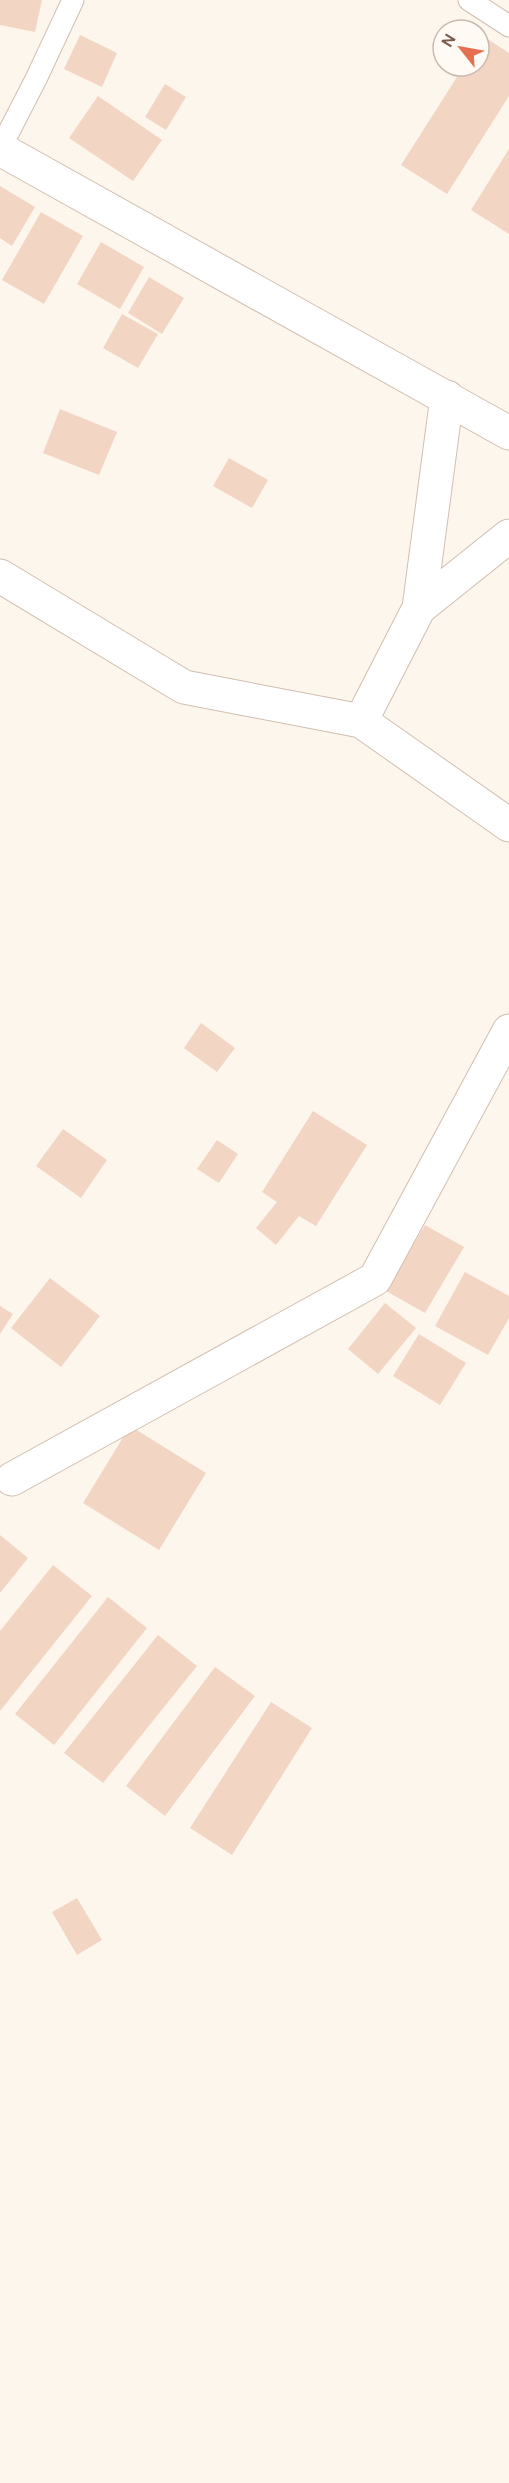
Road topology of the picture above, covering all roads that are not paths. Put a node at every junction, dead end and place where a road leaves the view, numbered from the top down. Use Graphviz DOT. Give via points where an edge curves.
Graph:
graph roads {
  1 [pos="73,0"];
  2 [pos="469,0"];
  3 [pos="509,26"];
  4 [pos="0,149"];
  5 [pos="447,397"];
  6 [pos="509,433"];
  7 [pos="509,536"];
  8 [pos="0,576"];
  9 [pos="419,608"];
  10 [pos="361,721"];
  11 [pos="509,825"];
  12 [pos="509,1031"];
  13 [pos="12,1479"];
  1 -- 4 [label="lane"];
  2 -- 3 [label="lane"];
  4 -- 5 [label="street"];
  5 -- 6 [label="street"];
  5 -- 9 [label="street"];
  7 -- 9 [label="street"];
  8 -- 10 [label="street" via="184,687"];
  9 -- 10 [label="street"];
  10 -- 11 [label="street"];
  12 -- 13 [label="street" via="375,1279"];
}
